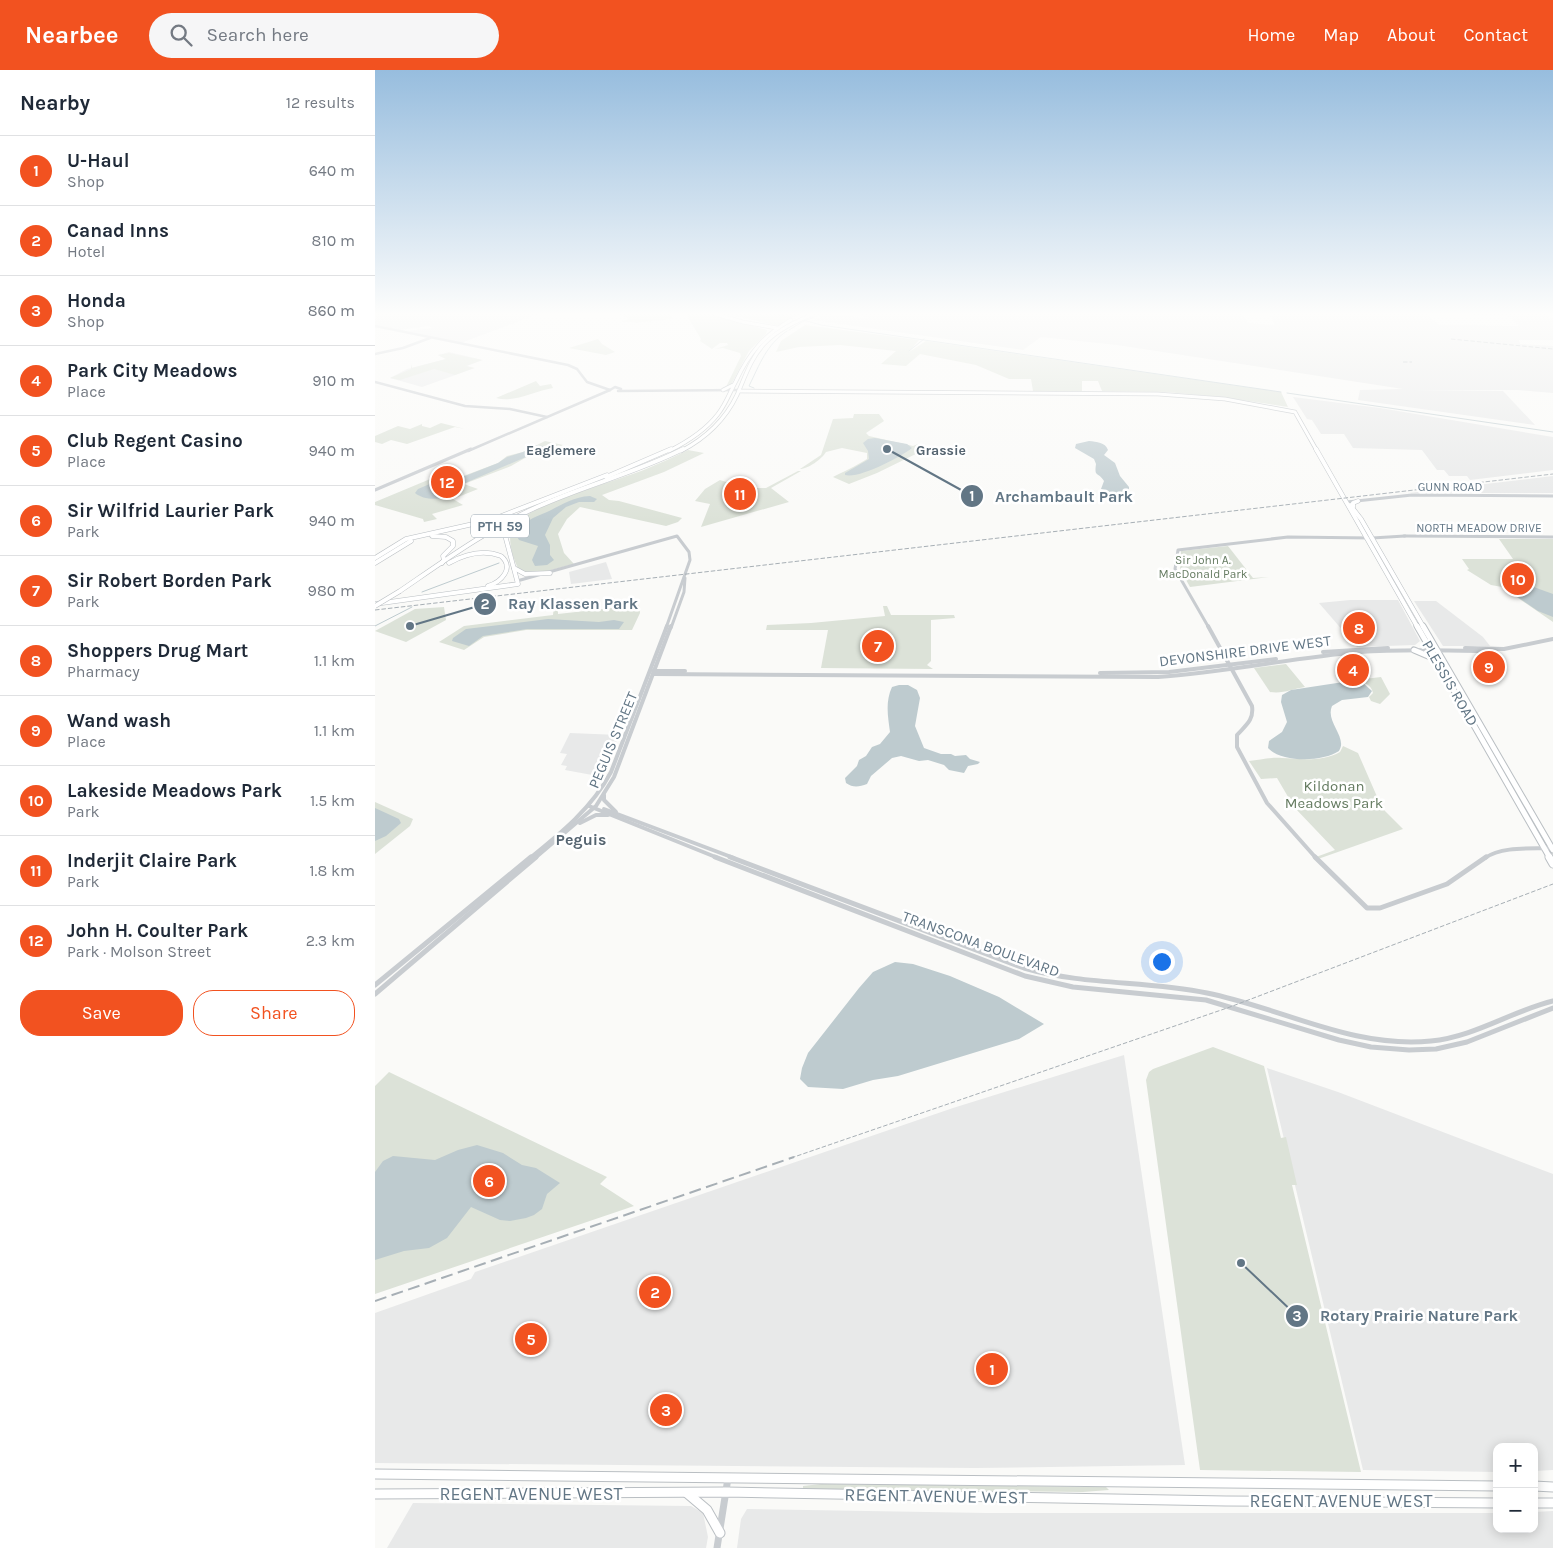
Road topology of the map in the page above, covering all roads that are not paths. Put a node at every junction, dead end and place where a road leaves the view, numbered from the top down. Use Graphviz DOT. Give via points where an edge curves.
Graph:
graph roads {
  1 [pos="379,383"];
  2 [pos="592,383"];
  3 [pos="735,383"];
  4 [pos="742,385"];
  5 [pos="602,387"];
  6 [pos="614,388"];
  7 [pos="621,389"];
  8 [pos="610,390"];
  9 [pos="631,390"];
  10 [pos="689,390"];
  11 [pos="723,390"];
  12 [pos="731,390"];
  13 [pos="740,390"];
  14 [pos="617,391"];
  15 [pos="718,391"];
  16 [pos="754,391"];
  17 [pos="867,391"];
  18 [pos="878,392"];
  19 [pos="901,392"];
  20 [pos="603,394"];
  21 [pos="728,396"];
  22 [pos="886,396"];
  23 [pos="737,397"];
  24 [pos="548,418"];
  25 [pos="619,471"];
  26 [pos="586,488"];
  27 [pos="375,490"];
  28 [pos="1553,496"];
  29 [pos="552,500"];
  30 [pos="1358,501"];
  31 [pos="1347,502"];
  32 [pos="1353,507"];
  33 [pos="1368,537"];
  34 [pos="1553,537"];
  35 [pos="470,554"];
  36 [pos="451,557"];
  37 [pos="375,558"];
  38 [pos="598,559"];
  39 [pos="442,563"];
  40 [pos="375,564"];
  41 [pos="513,568"];
  42 [pos="507,570"];
  43 [pos="550,573"];
  44 [pos="685,578"];
  45 [pos="517,582"];
  46 [pos="511,584"];
  47 [pos="485,587"];
  48 [pos="400,591"];
  49 [pos="375,604"];
  50 [pos="1425,639"];
  51 [pos="1553,639"];
  52 [pos="1413,649"];
  53 [pos="1434,650"];
  54 [pos="1436,660"];
  55 [pos="1231,667"];
  56 [pos="649,671"];
  57 [pos="654,673"];
  58 [pos="605,794"];
  59 [pos="593,806"];
  60 [pos="619,814"];
  61 [pos="612,815"];
  62 [pos="574,826"];
  63 [pos="1544,848"];
  64 [pos="1553,849"];
  65 [pos="1553,864"];
  66 [pos="375,985"];
  67 [pos="375,994"];
  68 [pos="1553,1002"];
  69 [pos="1553,1008"];
  70 [pos="375,1474"];
  71 [pos="728,1478"];
  72 [pos="1493,1486"];
  73 [pos="1538,1486"];
  74 [pos="1553,1487"];
  75 [pos="726,1492"];
  76 [pos="687,1493"];
  77 [pos="375,1494"];
  78 [pos="1493,1503"];
  79 [pos="1538,1503"];
  80 [pos="1553,1504"];
  81 [pos="720,1533"];
  82 [pos="717,1548"];
  1 -- 24 [label="street" via="465,406 509,409"];
  2 -- 5 [label="street"];
  3 -- 11 [label="main road"];
  3 -- 12 [label="main road, PTH 59"];
  4 -- 13 [label="main road, PTH 59"];
  4 -- 16 [label="main road"];
  5 -- 6 [label="street"];
  5 -- 8 [label="street"];
  6 -- 7 [label="street"];
  6 -- 8 [label="street"];
  7 -- 9 [label="street"];
  7 -- 14 [label="street"];
  8 -- 14 [label="street"];
  8 -- 20 [label="street"];
  9 -- 10 [label="street"];
  9 -- 14 [label="street"];
  10 -- 11 [label="street"];
  10 -- 15 [label="street"];
  11 -- 12 [label="street"];
  12 -- 13 [label="street"];
  12 -- 15 [label="street"];
  12 -- 21 [label="main road, PTH 59"];
  13 -- 16 [label="main road"];
  13 -- 23 [label="main road, PTH 59"];
  14 -- 20 [label="street"];
  15 -- 21 [label="main road"];
  16 -- 17 [label="main road"];
  16 -- 23 [label="main road" via="740,393"];
  17 -- 18 [label="main road"];
  17 -- 19 [label="main road"];
  18 -- 19 [label="main road"];
  18 -- 22 [label="main road"];
  19 -- 31 [label="main road, PLESSIS ROAD" via="1159,394 1233,400 1295,412"];
  20 -- 24 [label="street"];
  21 -- 25 [label="main road, PTH 59" via="715,418 694,436 655,457"];
  23 -- 26 [label="main road, PTH 59" via="721,422 693,443 654,463"];
  24 -- 27 [label="street"];
  25 -- 26 [label="main road, PTH 59"];
  25 -- 37 [label="main road" via="491,520 406,539"];
  26 -- 29 [label="main road, PTH 59"];
  28 -- 30 [label="street, GUNN ROAD" via="1412,496"];
  29 -- 36 [label="main road, PTH 59" via="507,522"];
  29 -- 41 [label="main road" via="523,515 507,528 506,540"];
  30 -- 31 [label="street, GUNN ROAD"];
  30 -- 32 [label="main road" via="1353,503"];
  31 -- 32 [label="main road, PLESSIS ROAD"];
  31 -- 33 [label="main road, PLESSIS ROAD"];
  32 -- 33 [label="main road, PLESSIS ROAD"];
  33 -- 34 [label="street, NORTH MEADOW DRIVE"];
  33 -- 50 [label="main road, PLESSIS ROAD"];
  33 -- 53 [label="main road, PLESSIS ROAD"];
  33 -- 55 [label="street, NORTH MEADOW DRIVE" via="1279,537 1178,550 1175,569"];
  35 -- 36 [label="main road"];
  35 -- 42 [label="main road" via="500,555"];
  35 -- 48 [label="main road" via="453,560"];
  36 -- 39 [label="main road, PTH 59"];
  38 -- 43 [label="street"];
  38 -- 44 [label="street, PEGUIS STREET" via="677,536 691,554"];
  38 -- 45 [label="street" via="555,574"];
  39 -- 40 [label="main road" via="453,543 449,538 437,536 407,542"];
  39 -- 48 [label="main road, PTH 59"];
  41 -- 43 [label="main road" via="525,574"];
  41 -- 45 [label="main road"];
  42 -- 46 [label="main road"];
  42 -- 47 [label="main road" via="500,582"];
  43 -- 45 [label="street"];
  44 -- 56 [label="street, PEGUIS STREET"];
  44 -- 57 [label="street, PEGUIS STREET" via="684,592"];
  45 -- 46 [label="main road"];
  46 -- 47 [label="main road"];
  46 -- 49 [label="main road"];
  47 -- 49 [label="main road"];
  48 -- 49 [label="main road, PTH 59, bridge"];
  50 -- 52 [label="main road"];
  50 -- 53 [label="main road, PLESSIS ROAD"];
  51 -- 53 [label="street, DEVONSHIRE DRIVE WEST" via="1511,648"];
  52 -- 53 [label="street, DEVONSHIRE DRIVE WEST"];
  52 -- 54 [label="main road"];
  52 -- 55 [label="street, DEVONSHIRE DRIVE WEST" via="1332,654"];
  53 -- 54 [label="main road, PLESSIS ROAD"];
  53 -- 64 [label="main road, PLESSIS ROAD"];
  54 -- 63 [label="main road, PLESSIS ROAD"];
  55 -- 57 [label="street, DEVONSHIRE DRIVE WEST" via="1158,677"];
  55 -- 63 [label="street" via="1253,710 1251,720 1237,735 1237,747 1267,803 1325,868 1367,908 1380,908 1447,884 1489,855 1515,849"];
  56 -- 57 [label="street, DEVONSHIRE DRIVE WEST"];
  56 -- 59 [label="street, PEGUIS STREET" via="605,785"];
  57 -- 58 [label="street, PEGUIS STREET"];
  58 -- 59 [label="street, PEGUIS STREET"];
  58 -- 60 [label="street" via="604,800"];
  59 -- 60 [label="street, TRANSCONA BOULEVARD"];
  59 -- 61 [label="street, TRANSCONA BOULEVARD"];
  59 -- 62 [label="street, PEGUIS STREET"];
  59 -- 66 [label="street, PEGUIS STREET"];
  60 -- 68 [label="street, TRANSCONA BOULEVARD" via="1025,968 1059,978 1208,993 1343,1034 1406,1042 1461,1036 1530,1007"];
  61 -- 62 [label="street" via="596,816"];
  61 -- 69 [label="street, TRANSCONA BOULEVARD" via="861,914 1025,976 1055,984 1206,1000 1339,1040 1409,1050 1467,1042"];
  62 -- 67 [label="street, PEGUIS STREET"];
  63 -- 64 [label="street"];
  63 -- 65 [label="main road, PLESSIS ROAD"];
  70 -- 71 [label="main road, REGENT AVENUE WEST"];
  71 -- 72 [label="main road, REGENT AVENUE WEST"];
  71 -- 75 [label="street"];
  73 -- 74 [label="main road"];
  75 -- 76 [label="main road, REGENT AVENUE WEST"];
  75 -- 78 [label="main road, REGENT AVENUE WEST"];
  75 -- 81 [label="street"];
  76 -- 77 [label="main road, REGENT AVENUE WEST"];
  76 -- 81 [label="main road" via="712,1516"];
  79 -- 80 [label="main road"];
  81 -- 82 [label="street"];
}
